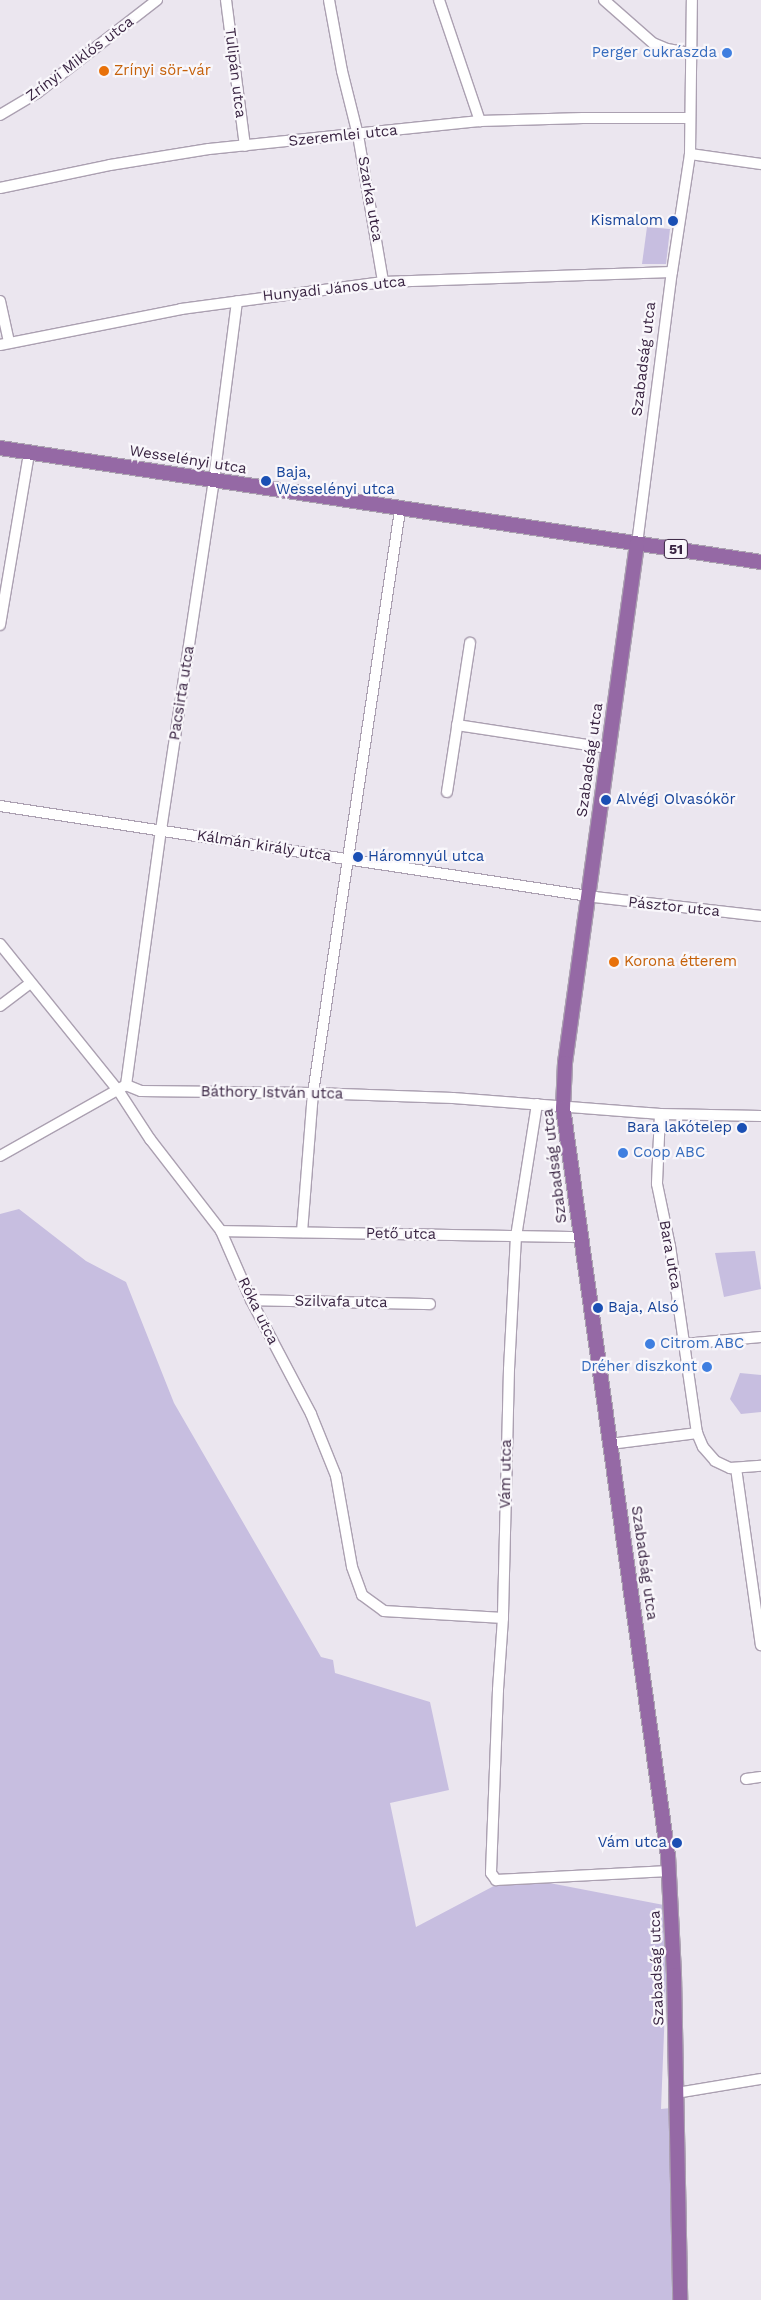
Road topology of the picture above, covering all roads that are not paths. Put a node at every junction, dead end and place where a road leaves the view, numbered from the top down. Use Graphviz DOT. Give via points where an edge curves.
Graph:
graph roads {
  1 [pos="157,0"];
  2 [pos="226,0"];
  3 [pos="329,0"];
  4 [pos="439,0"];
  5 [pos="604,0"];
  6 [pos="692,0"];
  7 [pos="690,53"];
  8 [pos="0,115"];
  9 [pos="690,118"];
  10 [pos="480,121"];
  11 [pos="358,135"];
  12 [pos="245,146"];
  13 [pos="690,154"];
  14 [pos="761,164"];
  15 [pos="0,188"];
  16 [pos="672,272"];
  17 [pos="383,282"];
  18 [pos="0,301"];
  19 [pos="237,301"];
  20 [pos="4,343"];
  21 [pos="0,448"];
  22 [pos="29,453"];
  23 [pos="214,481"];
  24 [pos="400,510"];
  25 [pos="638,544"];
  26 [pos="761,562"];
  27 [pos="0,626"];
  28 [pos="470,643"];
  29 [pos="457,725"];
  30 [pos="608,748"];
  31 [pos="447,792"];
  32 [pos="0,806"];
  33 [pos="162,830"];
  34 [pos="347,859"];
  35 [pos="588,895"];
  36 [pos="761,916"];
  37 [pos="0,944"];
  38 [pos="30,983"];
  39 [pos="0,1006"];
  40 [pos="122,1088"];
  41 [pos="313,1093"];
  42 [pos="537,1104"];
  43 [pos="563,1108"];
  44 [pos="660,1114"];
  45 [pos="761,1116"];
  46 [pos="0,1156"];
  47 [pos="221,1231"];
  48 [pos="302,1232"];
  49 [pos="516,1236"];
  50 [pos="580,1237"];
  51 [pos="251,1300"];
  52 [pos="430,1304"];
  53 [pos="761,1337"];
  54 [pos="684,1344"];
  55 [pos="697,1433"];
  56 [pos="610,1444"];
  57 [pos="761,1466"];
  58 [pos="736,1468"];
  59 [pos="503,1618"];
  60 [pos="761,1645"];
  61 [pos="761,1777"];
  62 [pos="746,1779"];
  63 [pos="669,1871"];
  64 [pos="761,2079"];
  65 [pos="676,2093"];
  66 [pos="680,2300"];
  1 -- 8 [label="street, Zrínyi Miklós utca" via="37,93"];
  2 -- 12 [label="street, Tulipán utca"];
  3 -- 11 [label="street, Szarka utca"];
  4 -- 10 [label="street"];
  5 -- 7 [label="street" via="653,43"];
  6 -- 7 [label="street, Szabadság utca"];
  7 -- 9 [label="street, Szabadság utca"];
  9 -- 10 [label="street, Szeremlei utca"];
  9 -- 13 [label="street, Szabadság utca"];
  10 -- 11 [label="street, Szeremlei utca"];
  11 -- 12 [label="street, Szeremlei utca"];
  11 -- 17 [label="street, Szarka utca"];
  12 -- 15 [label="street, Szeremlei utca" via="110,164"];
  13 -- 14 [label="street"];
  13 -- 16 [label="street, Szabadság utca"];
  16 -- 17 [label="street, Hunyadi János utca"];
  16 -- 25 [label="street, Szabadság utca"];
  17 -- 19 [label="street, Hunyadi János utca"];
  18 -- 20 [label="street"];
  19 -- 20 [label="street, Hunyadi János utca"];
  19 -- 23 [label="street, Pacsirta utca"];
  21 -- 22 [label="main road, Wesselényi utca / 51"];
  22 -- 23 [label="main road, Wesselényi utca / 51"];
  22 -- 27 [label="street"];
  23 -- 24 [label="main road, Wesselényi utca / 51"];
  23 -- 33 [label="street, Pacsirta utca"];
  24 -- 25 [label="main road, Wesselényi utca / 51"];
  24 -- 34 [label="street"];
  25 -- 26 [label="main road, 51"];
  25 -- 30 [label="main road, Szabadság utca"];
  28 -- 29 [label="street"];
  29 -- 30 [label="street"];
  29 -- 31 [label="street"];
  30 -- 35 [label="main road, Szabadság utca"];
  32 -- 33 [label="street, Kálmán király utca"];
  33 -- 34 [label="street, Kálmán király utca"];
  33 -- 40 [label="street, Pacsirta utca"];
  34 -- 35 [label="street, Kálmán király utca"];
  34 -- 41 [label="street"];
  35 -- 36 [label="street, Pásztor utca"];
  35 -- 43 [label="main road, Szabadság utca" via="565,1063"];
  37 -- 38 [label="street, Róka utca"];
  38 -- 39 [label="street"];
  38 -- 40 [label="street, Róka utca"];
  40 -- 41 [label="street, Báthory István utca" via="141,1091"];
  40 -- 46 [label="street"];
  40 -- 47 [label="street, Róka utca" via="150,1139"];
  41 -- 42 [label="street, Báthory István utca"];
  41 -- 48 [label="street"];
  42 -- 43 [label="street, Báthory István utca"];
  42 -- 49 [label="street, Vám utca"];
  43 -- 44 [label="street, Báthory István utca"];
  43 -- 50 [label="main road, Szabadság utca"];
  44 -- 45 [label="street, Báthory István utca"];
  44 -- 54 [label="street, Bara utca" via="657,1184 670,1246"];
  47 -- 48 [label="street, Pető utca"];
  47 -- 51 [label="street, Róka utca"];
  48 -- 49 [label="street, Pető utca"];
  49 -- 50 [label="street, Pető utca"];
  49 -- 59 [label="street, Vám utca"];
  50 -- 56 [label="main road, Szabadság utca"];
  51 -- 52 [label="street, Szilvafa utca"];
  51 -- 59 [label="street, Róka utca" via="311,1414 336,1476 352,1567 362,1595 384,1611"];
  53 -- 54 [label="street"];
  54 -- 55 [label="street, Bara utca"];
  55 -- 56 [label="street"];
  55 -- 58 [label="street, Bara utca" via="703,1448 714,1461"];
  56 -- 63 [label="main road, Szabadság utca"];
  57 -- 58 [label="street, Bara utca"];
  58 -- 60 [label="street"];
  59 -- 63 [label="street, Vám utca" via="492,1873 496,1880"];
  61 -- 62 [label="street"];
  63 -- 65 [label="main road, Szabadság utca"];
  64 -- 65 [label="street"];
  65 -- 66 [label="main road, Szabadság utca"];
}
